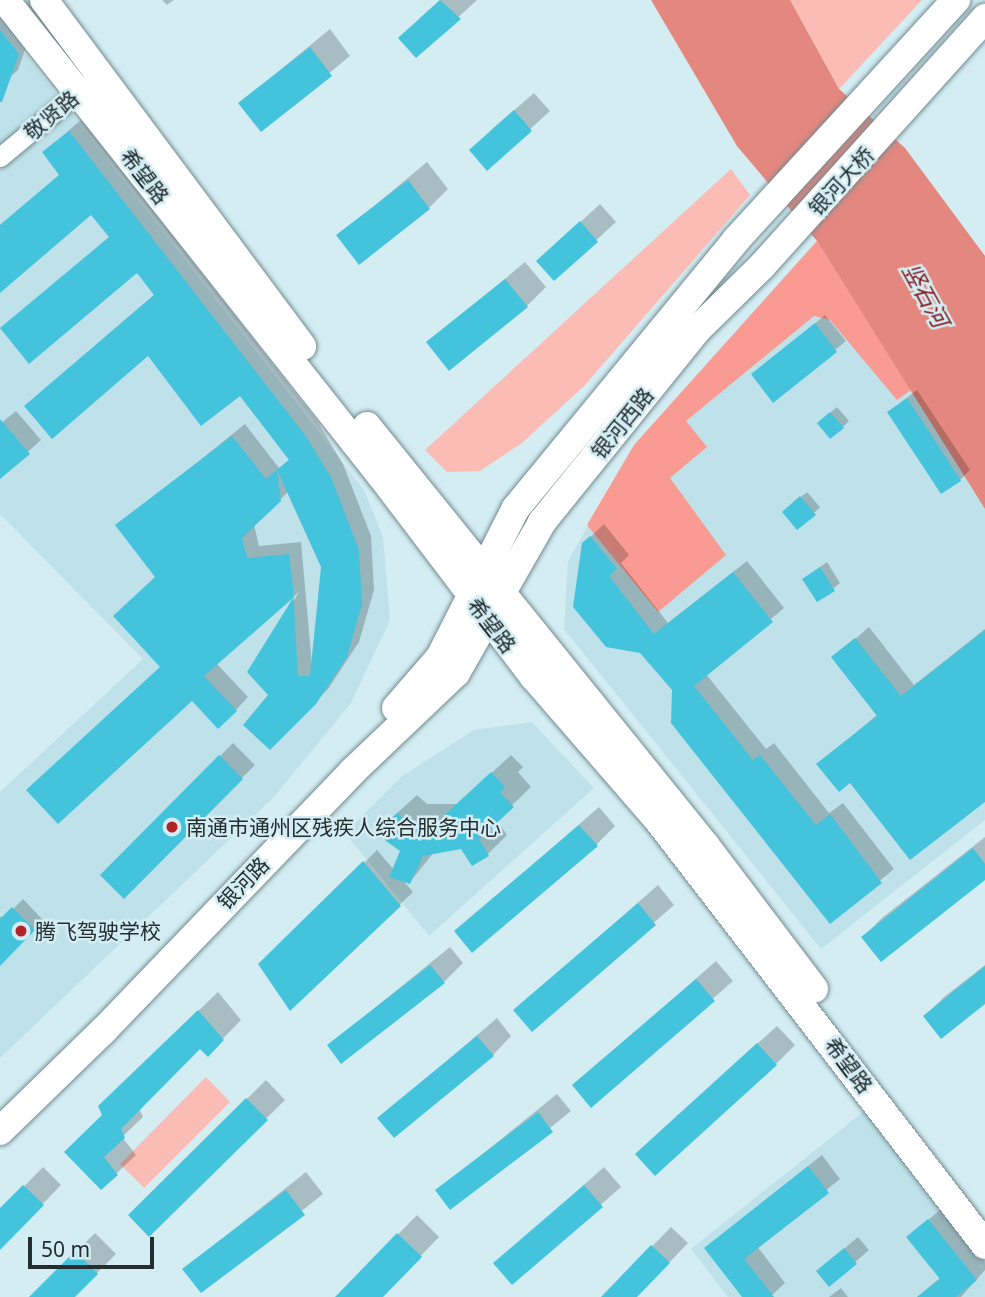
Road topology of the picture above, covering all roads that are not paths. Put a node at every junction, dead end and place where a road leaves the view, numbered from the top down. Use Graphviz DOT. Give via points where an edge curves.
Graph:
graph roads {
  1 [pos="5,0"];
  2 [pos="44,0"];
  3 [pos="956,0"];
  4 [pos="985,18"];
  5 [pos="102,73"];
  6 [pos="78,92"];
  7 [pos="0,157"];
  8 [pos="736,240"];
  9 [pos="762,266"];
  10 [pos="482,568"];
  11 [pos="469,595"];
  12 [pos="502,595"];
  13 [pos="490,621"];
  14 [pos="0,1113"];
  15 [pos="0,1131"];
  16 [pos="985,1214"];
  17 [pos="985,1245"];
  1 -- 6 [label="main road, 希望路"];
  2 -- 5 [label="main road, 希望路"];
  3 -- 8 [label="main road, 银河大桥"];
  4 -- 9 [label="main road, 银河大桥"];
  5 -- 6 [label="street, 敬贤路"];
  5 -- 10 [label="main road, 希望路" via="310,357"];
  6 -- 7 [label="street, 敬贤路"];
  6 -- 11 [label="main road, 希望路" via="382,477"];
  8 -- 10 [label="main road, 银河西路" via="516,508"];
  9 -- 12 [label="main road, 银河西路" via="698,329 551,511"];
  10 -- 11 [label="main road, 银河路"];
  10 -- 12 [label="main road, 希望路"];
  11 -- 13 [label="main road, 希望路"];
  11 -- 14 [label="main road, 银河路" via="440,657 393,712"];
  12 -- 13 [label="main road, 银河路"];
  12 -- 16 [label="main road, 希望路" via="706,846"];
  13 -- 15 [label="main road, 银河路" via="456,673 353,771 103,1031"];
  13 -- 17 [label="main road, 希望路" via="666,831"];
}
